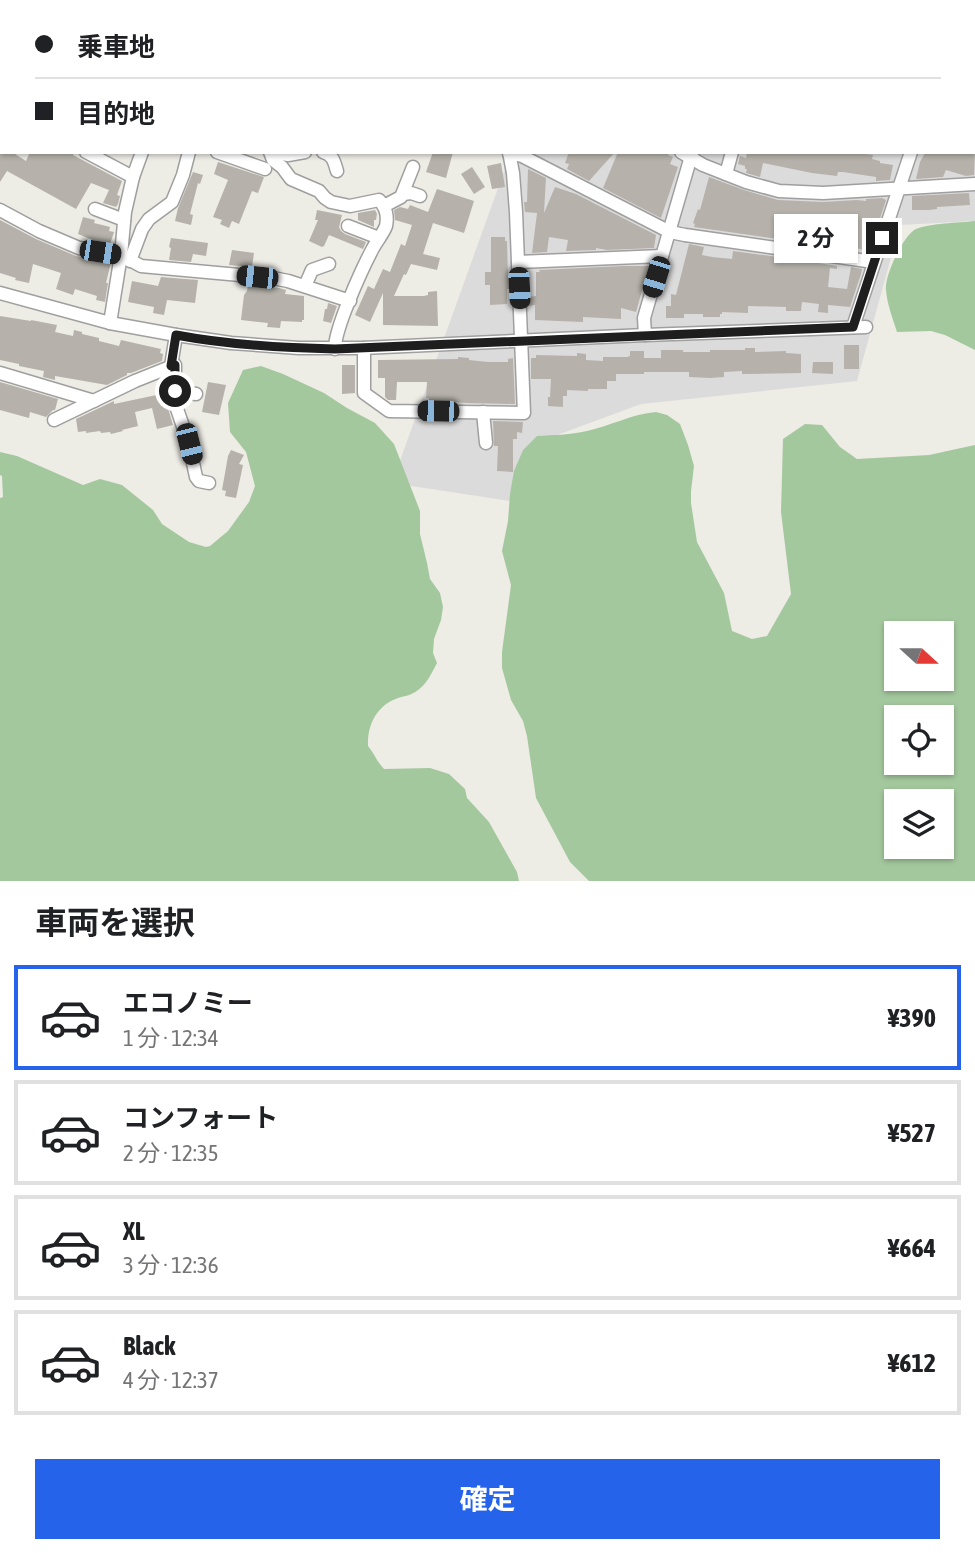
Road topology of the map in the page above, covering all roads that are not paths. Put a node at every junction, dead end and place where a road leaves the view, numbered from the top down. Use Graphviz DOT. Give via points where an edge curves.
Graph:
graph roads {
  1 [pos="90,154"];
  2 [pos="141,154"];
  3 [pos="188,154"];
  4 [pos="223,154"];
  5 [pos="271,154"];
  6 [pos="328,154"];
  7 [pos="509,154"];
  8 [pos="513,154"];
  9 [pos="688,154"];
  10 [pos="731,154"];
  11 [pos="910,154"];
  12 [pos="413,167"];
  13 [pos="265,169"];
  14 [pos="337,170"];
  15 [pos="726,174"];
  16 [pos="133,177"];
  17 [pos="975,184"];
  18 [pos="899,189"];
  19 [pos="402,194"];
  20 [pos="420,196"];
  21 [pos="384,206"];
  22 [pos="95,209"];
  23 [pos="0,210"];
  24 [pos="124,220"];
  25 [pos="348,226"];
  26 [pos="670,232"];
  27 [pos="379,238"];
  28 [pos="662,256"];
  29 [pos="126,258"];
  30 [pos="518,261"];
  31 [pos="874,262"];
  32 [pos="329,264"];
  33 [pos="305,286"];
  34 [pos="0,293"];
  35 [pos="350,301"];
  36 [pos="110,323"];
  37 [pos="176,335"];
  38 [pos="645,335"];
  39 [pos="522,340"];
  40 [pos="364,348"];
  41 [pos="335,349"];
  42 [pos="171,366"];
  43 [pos="0,373"];
  44 [pos="175,391"];
  45 [pos="196,394"];
  46 [pos="94,401"];
  47 [pos="483,412"];
  48 [pos="54,420"];
  49 [pos="486,443"];
  50 [pos="209,483"];
  1 -- 16 [label="street"];
  2 -- 16 [label="street"];
  3 -- 29 [label="street" via="172,202 149,219"];
  4 -- 13 [label="street"];
  5 -- 21 [label="street" via="291,179 331,202 350,206 379,200"];
  6 -- 14 [label="street"];
  7 -- 30 [label="street"];
  8 -- 26 [label="street"];
  9 -- 15 [label="street"];
  9 -- 26 [label="street"];
  10 -- 15 [label="street"];
  11 -- 18 [label="street"];
  12 -- 19 [label="street"];
  15 -- 18 [label="street" via="779,191"];
  16 -- 24 [label="street"];
  17 -- 18 [label="street"];
  18 -- 31 [label="street"];
  19 -- 20 [label="street"];
  19 -- 21 [label="street"];
  21 -- 27 [label="street" via="386,227"];
  22 -- 24 [label="street"];
  23 -- 29 [label="street" via="79,248"];
  24 -- 29 [label="street"];
  25 -- 27 [label="street"];
  26 -- 28 [label="street"];
  26 -- 31 [label="street"];
  27 -- 35 [label="street"];
  28 -- 30 [label="street"];
  28 -- 38 [label="street" via="644,317"];
  29 -- 33 [label="street" via="141,266 273,278"];
  29 -- 36 [label="street"];
  30 -- 39 [label="street"];
  31 -- 38 [label="street" via="860,327"];
  32 -- 33 [label="street" via="312,270"];
  33 -- 35 [label="street"];
  34 -- 36 [label="street"];
  35 -- 41 [label="street"];
  36 -- 37 [label="street"];
  37 -- 41 [label="street"];
  37 -- 42 [label="street"];
  38 -- 39 [label="street"];
  39 -- 40 [label="street"];
  39 -- 47 [label="street" via="524,413"];
  40 -- 41 [label="street"];
  40 -- 47 [label="street" via="364,393 389,411"];
  42 -- 44 [label="street" via="175,365"];
  42 -- 46 [label="street"];
  43 -- 46 [label="street"];
  44 -- 45 [label="street"];
  44 -- 50 [label="street" via="196,477"];
  46 -- 48 [label="street"];
  47 -- 49 [label="street"];
}
